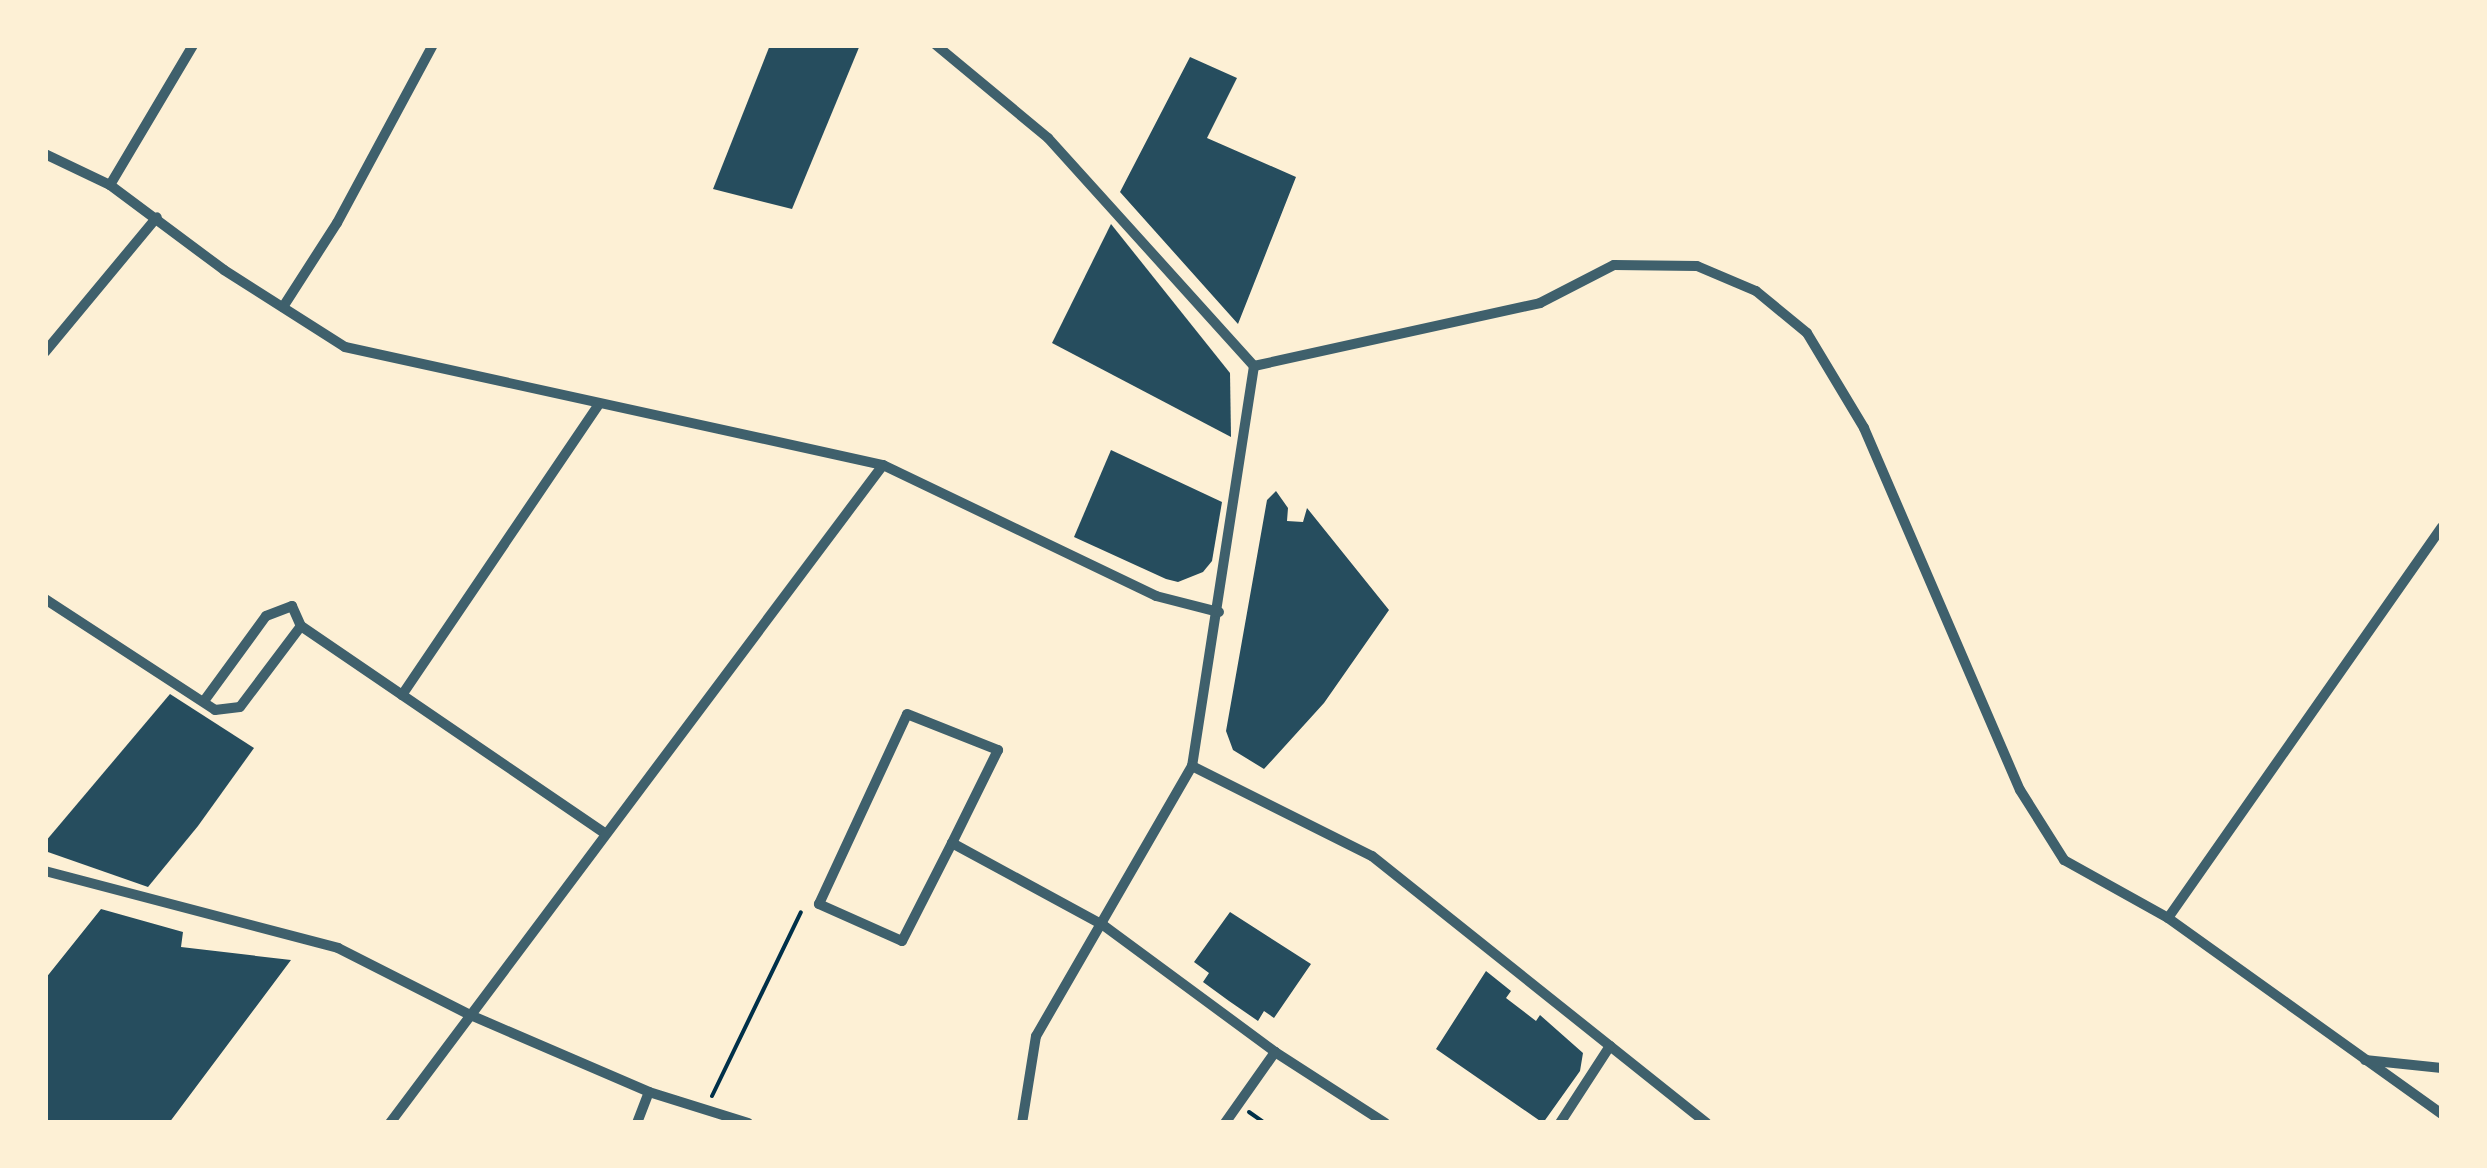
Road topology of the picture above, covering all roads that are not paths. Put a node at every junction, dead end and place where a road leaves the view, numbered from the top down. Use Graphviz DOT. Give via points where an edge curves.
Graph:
graph roads {
  1 [pos="193,45"];
  2 [pos="433,45"];
  3 [pos="936,45"];
  4 [pos="45,154"];
  5 [pos="110,185"];
  6 [pos="158,217"];
  7 [pos="283,308"];
  8 [pos="45,352"];
  9 [pos="1254,366"];
  10 [pos="598,405"];
  11 [pos="883,465"];
  12 [pos="2442,526"];
  13 [pos="45,598"];
  14 [pos="1219,612"];
  15 [pos="300,626"];
  16 [pos="402,694"];
  17 [pos="204,701"];
  18 [pos="1192,766"];
  19 [pos="603,832"];
  20 [pos="952,843"];
  21 [pos="45,871"];
  22 [pos="2168,918"];
  23 [pos="1103,925"];
  24 [pos="468,1014"];
  25 [pos="1610,1046"];
  26 [pos="1275,1052"];
  27 [pos="2364,1060"];
  28 [pos="2442,1068"];
  29 [pos="649,1092"];
  30 [pos="2442,1114"];
  31 [pos="390,1123"];
  32 [pos="636,1123"];
  33 [pos="748,1123"];
  34 [pos="1022,1123"];
  35 [pos="1225,1123"];
  36 [pos="1385,1123"];
  37 [pos="1560,1123"];
  38 [pos="1706,1123"];
  1 -- 5 [label="street"];
  2 -- 7 [label="street" via="338,223"];
  3 -- 9 [label="street" via="1048,138"];
  4 -- 5 [label="street"];
  5 -- 6 [label="street"];
  6 -- 7 [label="street"];
  6 -- 8 [label="street"];
  7 -- 10 [label="street" via="345,346"];
  9 -- 14 [label="street"];
  9 -- 22 [label="street" via="1540,304 1614,265 1698,266 1756,291 1808,333 1864,428 2020,790 2064,860"];
  10 -- 11 [label="street"];
  10 -- 16 [label="street"];
  11 -- 14 [label="street" via="1156,596"];
  11 -- 19 [label="street"];
  12 -- 22 [label="street"];
  13 -- 17 [label="street"];
  14 -- 18 [label="street"];
  15 -- 16 [label="street"];
  15 -- 17 [label="street" via="240,707 215,710"];
  15 -- 17 [label="street" via="292,606 266,616"];
  16 -- 19 [label="street"];
  18 -- 23 [label="street"];
  18 -- 25 [label="street" via="1372,856"];
  19 -- 24 [label="street"];
  20 -- 20 [label="street" via="902,941 819,904 908,714 998,750"];
  20 -- 23 [label="street"];
  21 -- 24 [label="street" via="338,948"];
  22 -- 27 [label="street"];
  23 -- 26 [label="street"];
  23 -- 34 [label="street" via="1036,1036"];
  24 -- 29 [label="street"];
  24 -- 31 [label="street"];
  25 -- 37 [label="street"];
  25 -- 38 [label="street"];
  26 -- 35 [label="street"];
  26 -- 36 [label="street"];
  27 -- 28 [label="street"];
  27 -- 30 [label="street"];
  29 -- 32 [label="street"];
  29 -- 33 [label="street"];
}
